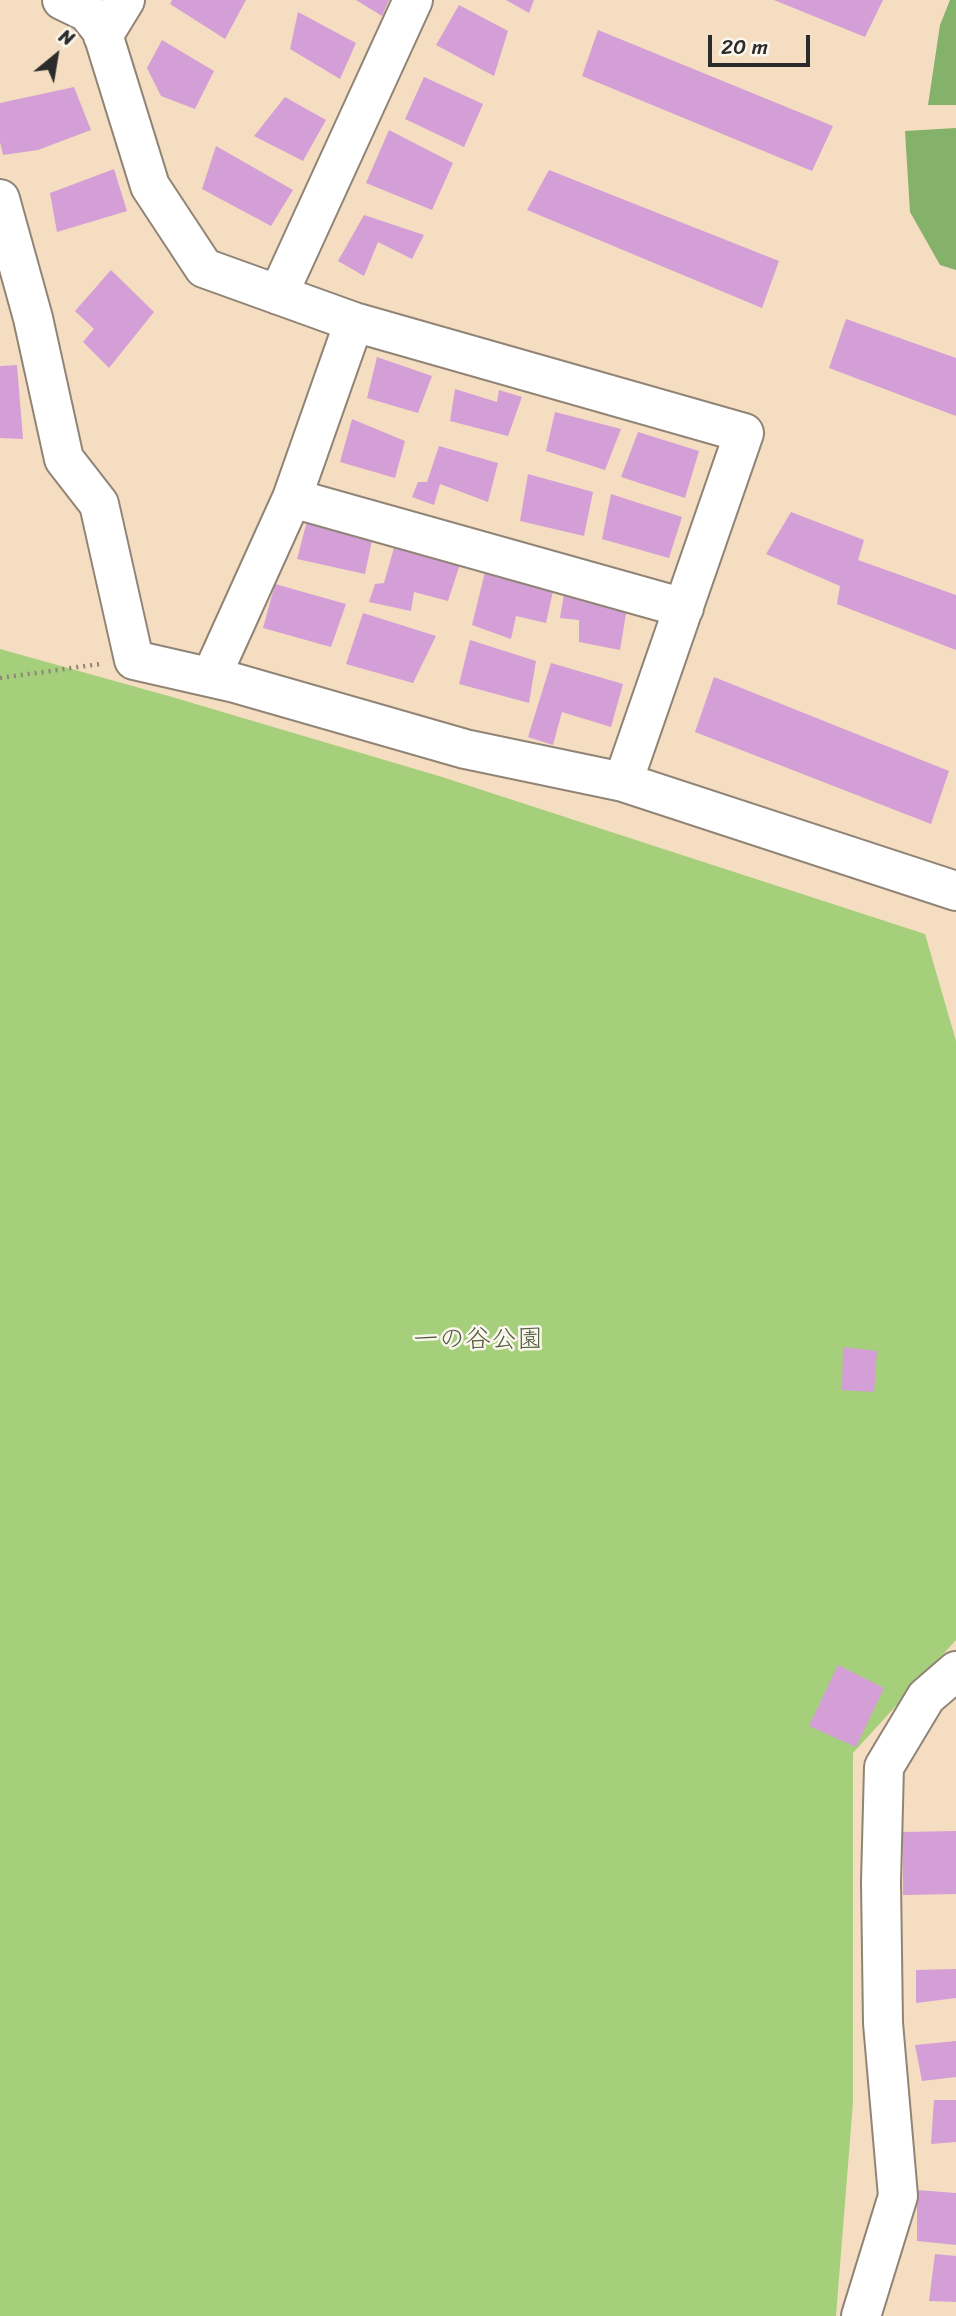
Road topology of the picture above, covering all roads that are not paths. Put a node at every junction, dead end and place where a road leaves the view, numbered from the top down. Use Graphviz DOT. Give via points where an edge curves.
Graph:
graph roads {
  1 [pos="62,0"];
  2 [pos="125,0"];
  3 [pos="413,0"];
  4 [pos="103,36"];
  5 [pos="0,199"];
  6 [pos="278,295"];
  7 [pos="354,323"];
  8 [pos="292,498"];
  9 [pos="684,608"];
  10 [pos="211,677"];
  11 [pos="623,782"];
  12 [pos="956,891"];
  13 [pos="956,1671"];
  14 [pos="861,2316"];
  1 -- 4 [label="street" via="87,12"];
  2 -- 4 [label="street"];
  3 -- 6 [label="street"];
  4 -- 6 [label="street" via="150,186 204,268"];
  5 -- 10 [label="street" via="33,318 64,459 99,504 134,660"];
  6 -- 7 [label="street"];
  7 -- 8 [label="street"];
  7 -- 9 [label="street" via="744,433"];
  8 -- 9 [label="street"];
  8 -- 10 [label="street"];
  9 -- 11 [label="street"];
  10 -- 11 [label="street" via="466,749"];
  11 -- 12 [label="street"];
  13 -- 14 [label="street" via="926,1697 884,1767 883,2023 898,2196"];
}
